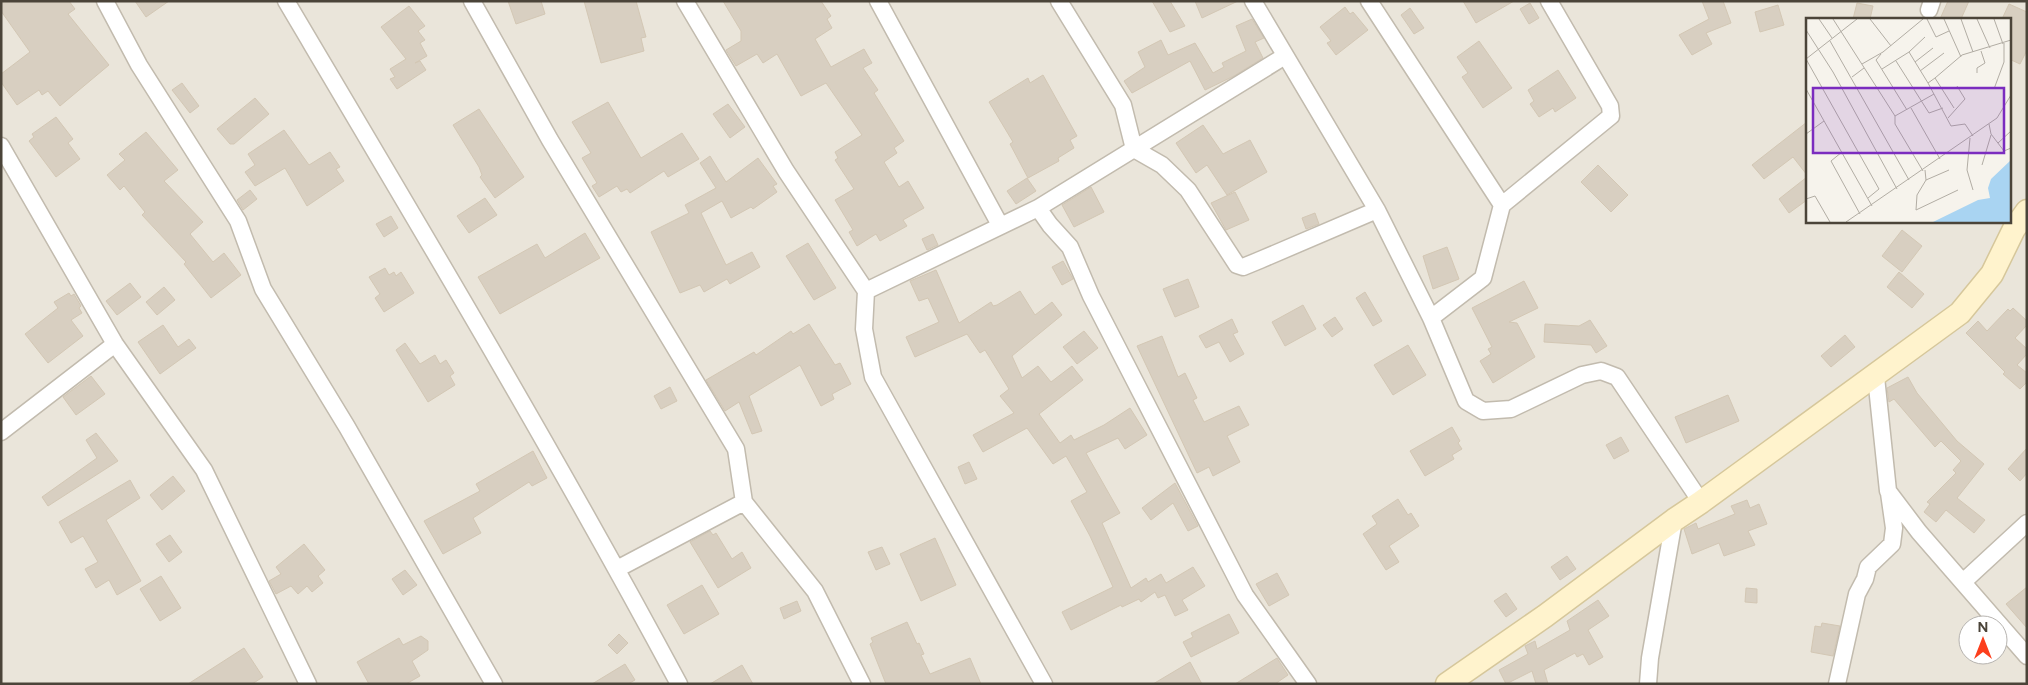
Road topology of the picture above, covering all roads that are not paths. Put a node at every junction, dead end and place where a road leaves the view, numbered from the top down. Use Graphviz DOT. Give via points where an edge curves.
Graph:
graph roads {
  1 [pos="105,1"];
  2 [pos="286,1"];
  3 [pos="472,1"];
  4 [pos="685,1"];
  5 [pos="878,1"];
  6 [pos="1059,1"];
  7 [pos="1253,1"];
  8 [pos="1369,1"];
  9 [pos="1549,1"];
  10 [pos="1285,56"];
  11 [pos="1,146"];
  12 [pos="1134,148"];
  13 [pos="1502,205"];
  14 [pos="1038,208"];
  15 [pos="1377,210"];
  16 [pos="2027,211"];
  17 [pos="1000,225"];
  18 [pos="866,291"];
  19 [pos="1430,318"];
  20 [pos="114,344"];
  21 [pos="1876,376"];
  22 [pos="1,432"];
  23 [pos="1888,490"];
  24 [pos="744,502"];
  25 [pos="1701,502"];
  26 [pos="1674,520"];
  27 [pos="2027,522"];
  28 [pos="617,569"];
  29 [pos="1962,582"];
  30 [pos="2027,656"];
  31 [pos="302,682"];
  32 [pos="494,684"];
  33 [pos="679,684"];
  34 [pos="862,684"];
  35 [pos="1044,684"];
  36 [pos="1308,684"];
  37 [pos="1447,684"];
  38 [pos="1648,684"];
  39 [pos="1837,684"];
  1 -- 32 [label="street" via="139,65 238,221 263,289 347,427"];
  2 -- 28 [label="street"];
  3 -- 24 [label="street" via="550,140 736,449"];
  4 -- 18 [label="street" via="786,171"];
  5 -- 17 [label="street"];
  6 -- 12 [label="street" via="1123,104"];
  7 -- 10 [label="street"];
  8 -- 13 [label="street"];
  9 -- 13 [label="street" via="1610,106 1611,116"];
  10 -- 12 [label="street"];
  10 -- 15 [label="street"];
  11 -- 20 [label="street"];
  12 -- 14 [label="street"];
  12 -- 15 [label="street" via="1162,165 1188,190 1237,265 1243,267"];
  13 -- 19 [label="street" via="1483,278"];
  14 -- 17 [label="street"];
  14 -- 36 [label="street" via="1070,247 1091,296 1245,595"];
  15 -- 19 [label="street"];
  16 -- 21 [label="street" via="2014,229 1992,274 1960,313"];
  17 -- 18 [label="street"];
  18 -- 35 [label="street" via="864,329 873,376"];
  19 -- 25 [label="street" via="1466,401 1483,411 1511,409 1582,375 1601,371 1617,377"];
  20 -- 22 [label="street"];
  20 -- 31 [label="street" via="204,470"];
  21 -- 23 [label="street"];
  21 -- 25 [label="street"];
  23 -- 29 [label="street"];
  23 -- 39 [label="street" via="1894,528 1892,544 1868,567 1856,594"];
  24 -- 28 [label="street"];
  24 -- 34 [label="street" via="814,592"];
  25 -- 26 [label="street"];
  26 -- 37 [label="street"];
  26 -- 38 [label="street"];
  27 -- 29 [label="street"];
  28 -- 33 [label="street"];
  29 -- 30 [label="street"];
}
